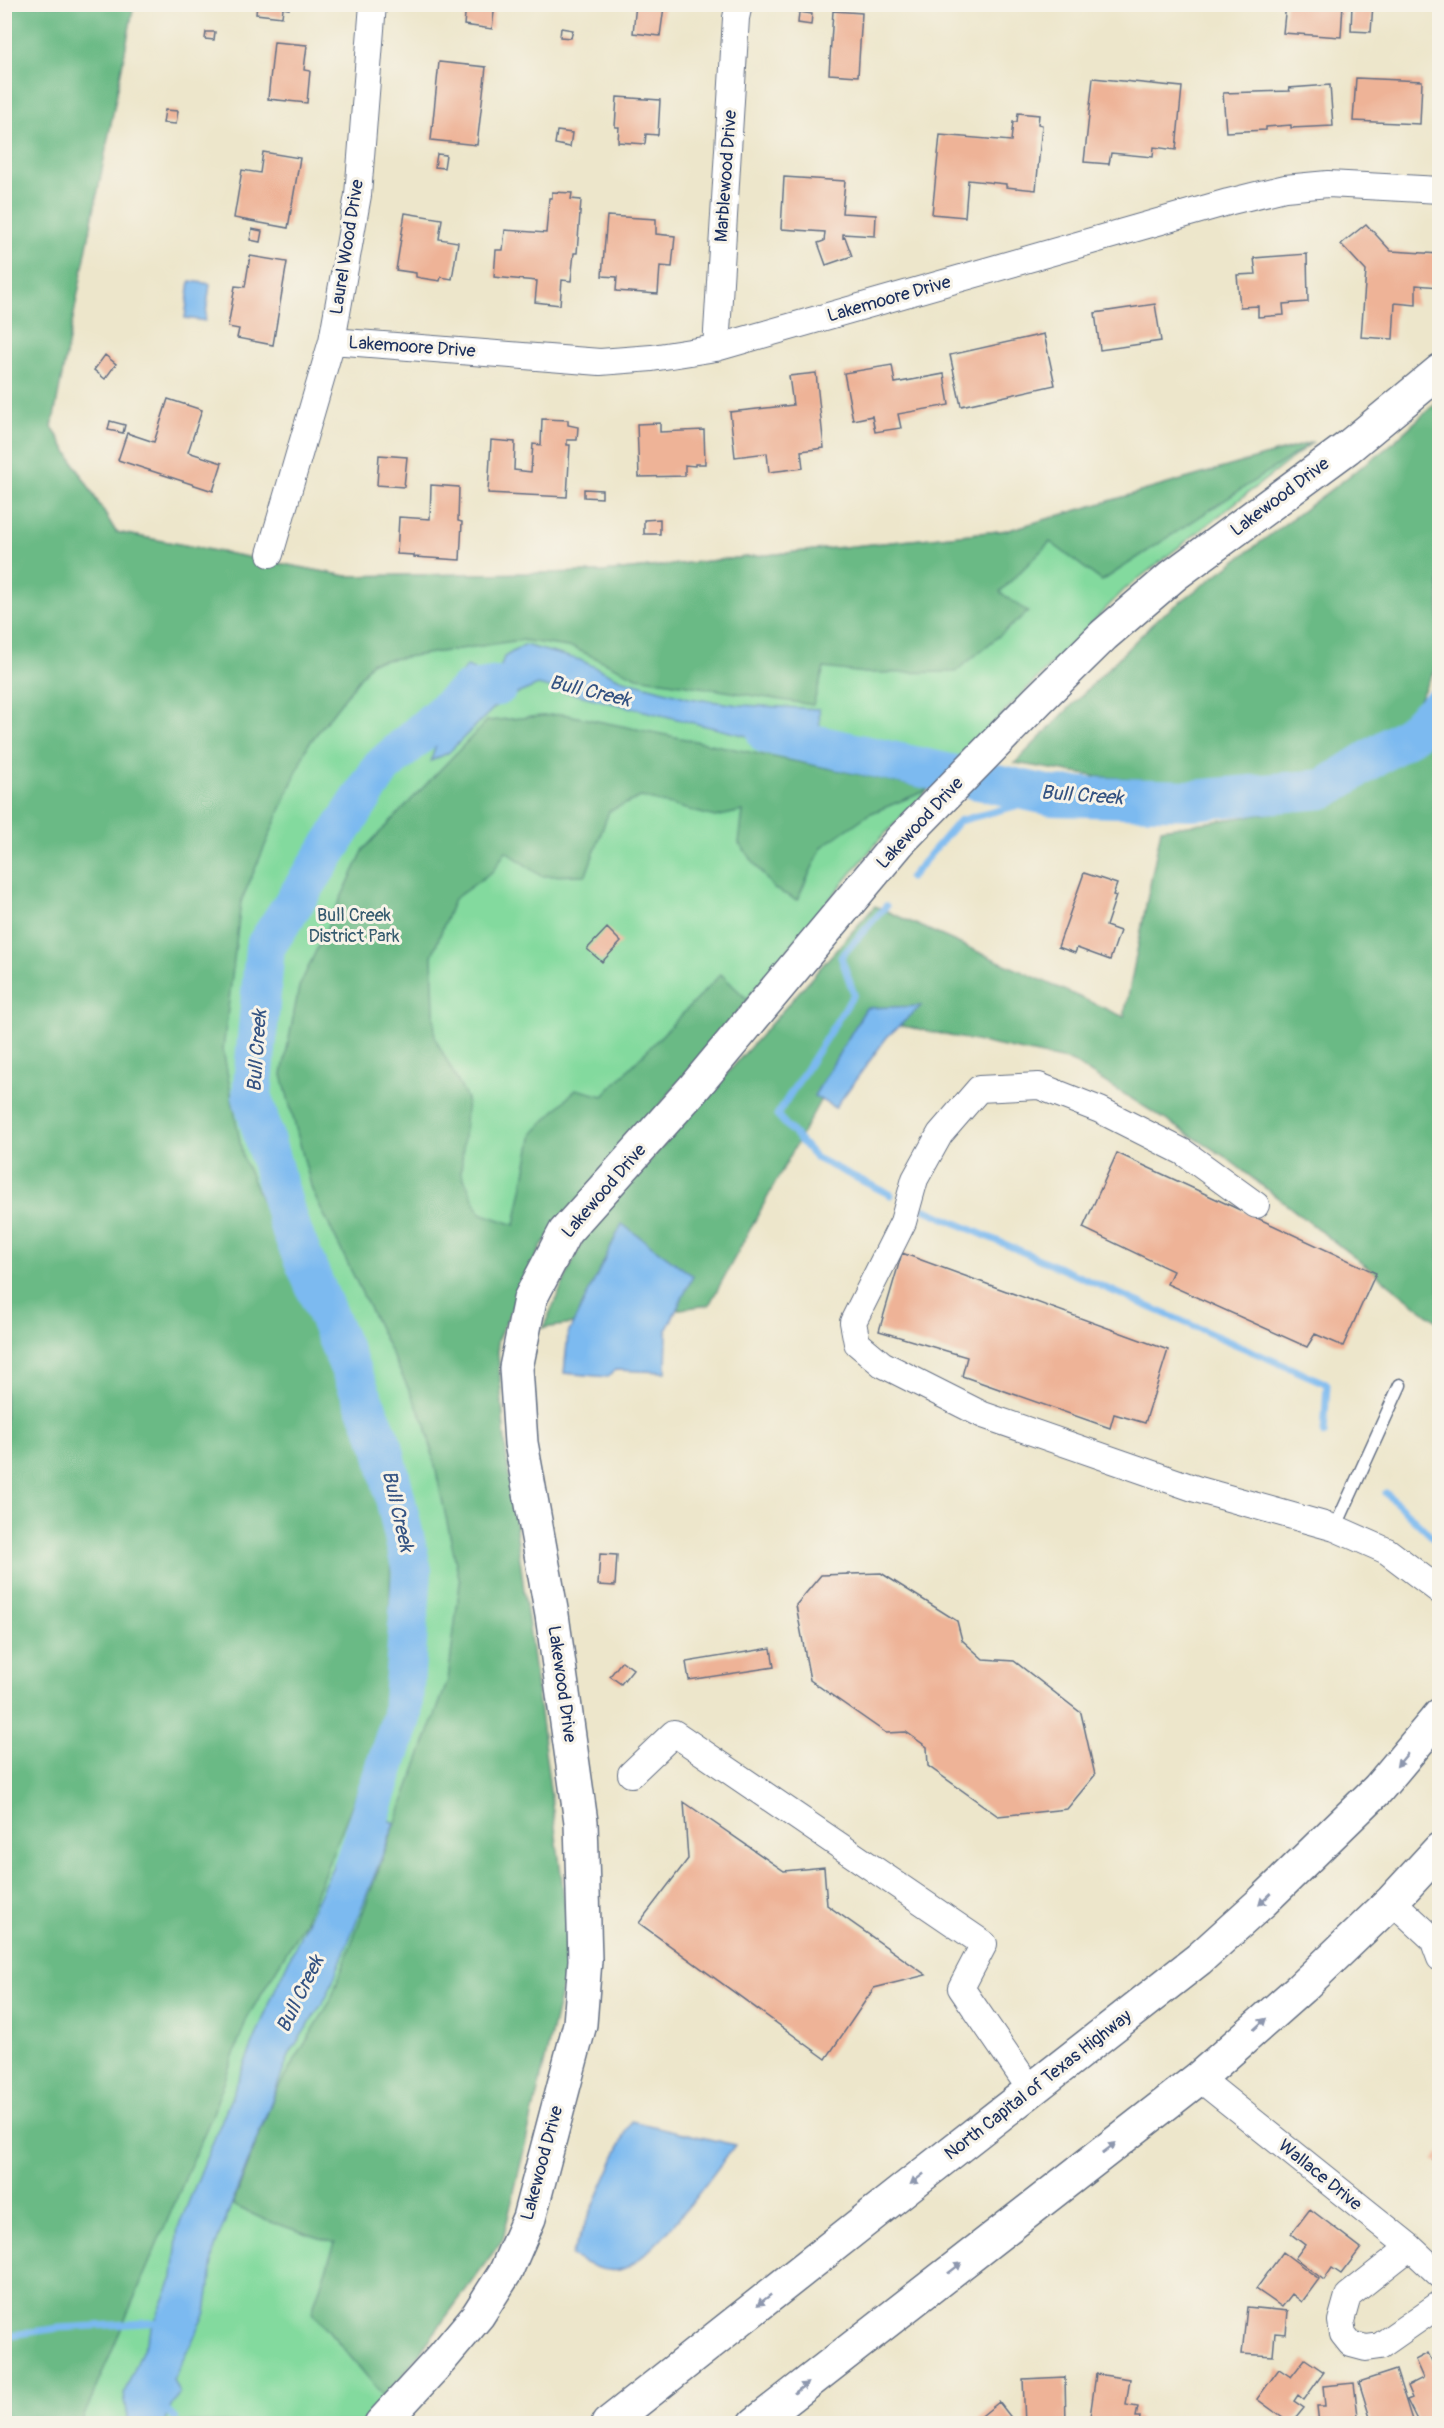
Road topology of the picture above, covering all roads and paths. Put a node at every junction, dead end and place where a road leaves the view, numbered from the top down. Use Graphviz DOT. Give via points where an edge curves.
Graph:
graph roads {
  1 [pos="373,4"];
  2 [pos="739,4"];
  3 [pos="1440,190"];
  4 [pos="332,341"];
  5 [pos="716,348"];
  6 [pos="1440,371"];
  7 [pos="270,554"];
  8 [pos="1256,1205"];
  9 [pos="1400,1385"];
  10 [pos="1335,1528"];
  11 [pos="1440,1591"];
  12 [pos="1440,1715"];
  13 [pos="631,1774"];
  14 [pos="1440,1849"];
  15 [pos="1392,1901"];
  16 [pos="1440,1958"];
  17 [pos="1199,2078"];
  18 [pos="1031,2090"];
  19 [pos="1410,2247"];
  20 [pos="1440,2275"];
  21 [pos="1440,2304"];
  22 [pos="381,2424"];
  23 [pos="608,2424"];
  24 [pos="755,2424"];
  1 -- 4 [label="street, Laurel Wood Drive" via="358,195"];
  2 -- 5 [label="street, Marblewood Drive"];
  3 -- 5 [label="street, Lakemoore Drive" via="1328,184 1285,188"];
  4 -- 5 [label="street, Lakemoore Drive" via="600,362"];
  4 -- 7 [label="street, Laurel Wood Drive"];
  6 -- 22 [label="main road, Lakewood Drive" via="1347,448 1174,575 1104,635 1038,700 900,841 692,1090 565,1232 530,1299 516,1368 521,1443 552,1615 581,1822 585,1960 580,2024 529,2218 506,2271 463,2332"];
  8 -- 10 [label="street" via="1183,1152 1100,1110 1039,1086 979,1089 940,1134 915,1179 903,1222 853,1322 857,1343 882,1364 983,1415 1196,1489"];
  9 -- 10 [label="lane"];
  10 -- 11 [label="street" via="1387,1551"];
  12 -- 18 [label="main road, North Capital of Texas Highway, one-way" via="1378,1789 1263,1901 1199,1959"];
  13 -- 18 [label="street" via="674,1733 984,1944 962,1988"];
  14 -- 15 [label="main road"];
  15 -- 16 [label="street" via="1433,1938"];
  17 -- 15 [label="main road, one-way"];
  17 -- 19 [label="street, Wallace Drive"];
  24 -- 17 [label="main road, one-way"];
  18 -- 23 [label="main road, North Capital of Texas Highway, one-way"];
  19 -- 20 [label="street, Wallace Drive"];
  19 -- 21 [label="street" via="1348,2296 1341,2321 1343,2334 1351,2344 1380,2346"];
}
